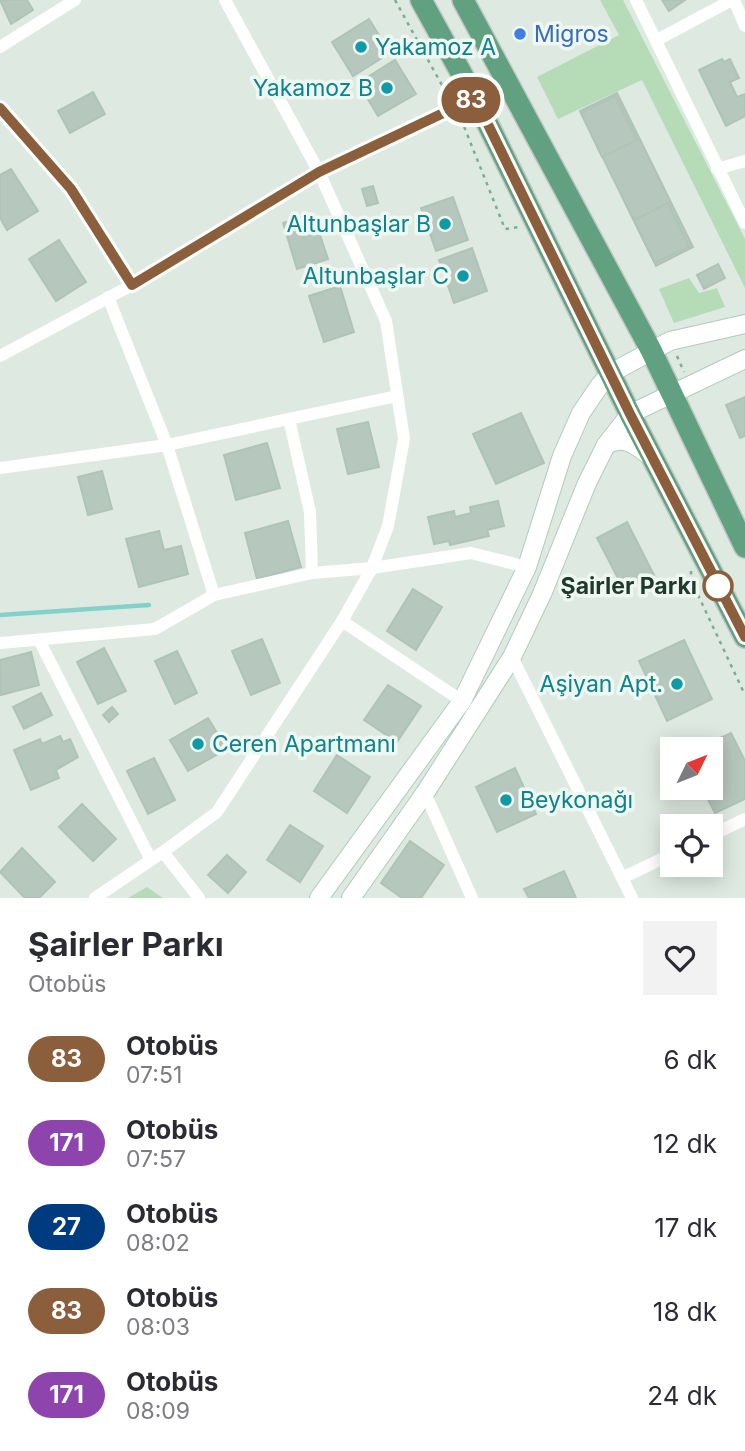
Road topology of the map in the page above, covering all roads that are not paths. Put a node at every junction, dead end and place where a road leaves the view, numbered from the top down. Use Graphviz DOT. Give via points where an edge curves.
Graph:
graph roads {
  1 [pos="75,0"];
  2 [pos="225,0"];
  3 [pos="421,0"];
  4 [pos="463,0"];
  5 [pos="636,0"];
  6 [pos="733,0"];
  7 [pos="745,26"];
  8 [pos="657,40"];
  9 [pos="0,47"];
  10 [pos="475,98"];
  11 [pos="0,108"];
  12 [pos="745,161"];
  13 [pos="717,169"];
  14 [pos="319,172"];
  15 [pos="745,223"];
  16 [pos="132,285"];
  17 [pos="108,297"];
  18 [pos="745,324"];
  19 [pos="596,343"];
  20 [pos="651,350"];
  21 [pos="0,356"];
  22 [pos="745,359"];
  23 [pos="611,373"];
  24 [pos="671,394"];
  25 [pos="397,396"];
  26 [pos="589,402"];
  27 [pos="630,414"];
  28 [pos="289,419"];
  29 [pos="167,445"];
  30 [pos="606,445"];
  31 [pos="652,458"];
  32 [pos="0,468"];
  33 [pos="745,547"];
  34 [pos="527,567"];
  35 [pos="372,568"];
  36 [pos="312,573"];
  37 [pos="214,595"];
  38 [pos="342,621"];
  39 [pos="745,637"];
  40 [pos="40,640"];
  41 [pos="0,643"];
  42 [pos="512,657"];
  43 [pos="462,701"];
  44 [pos="425,793"];
  45 [pos="745,820"];
  46 [pos="723,830"];
  47 [pos="163,852"];
  48 [pos="151,860"];
  49 [pos="660,860"];
  50 [pos="622,878"];
  51 [pos="94,898"];
  52 [pos="200,898"];
  53 [pos="319,898"];
  54 [pos="351,898"];
  55 [pos="472,898"];
  56 [pos="632,898"];
  1 -- 9 [label="street"];
  2 -- 14 [label="street"];
  3 -- 10 [label="main road"];
  4 -- 20 [label="main road"];
  5 -- 8 [label="street"];
  6 -- 7 [label="street"];
  6 -- 8 [label="street"];
  8 -- 13 [label="street"];
  10 -- 14 [label="street"];
  10 -- 19 [label="main road"];
  11 -- 16 [label="street" via="71,189"];
  12 -- 13 [label="street"];
  13 -- 15 [label="street"];
  14 -- 16 [label="street"];
  14 -- 25 [label="street" via="386,321"];
  16 -- 17 [label="street"];
  17 -- 21 [label="street"];
  17 -- 29 [label="street"];
  18 -- 20 [label="main road" via="670,341"];
  19 -- 23 [label="main road"];
  19 -- 26 [label="main road"];
  20 -- 23 [label="main road"];
  20 -- 24 [label="main road"];
  22 -- 24 [label="main road"];
  23 -- 26 [label="main road"];
  23 -- 27 [label="main road"];
  24 -- 27 [label="main road"];
  24 -- 33 [label="main road"];
  25 -- 28 [label="street"];
  25 -- 35 [label="street" via="404,439 388,526"];
  26 -- 34 [label="main road" via="562,456"];
  27 -- 30 [label="main road"];
  27 -- 31 [label="main road"];
  28 -- 29 [label="street"];
  28 -- 36 [label="street" via="310,512"];
  29 -- 32 [label="street"];
  29 -- 37 [label="street"];
  30 -- 31 [label="main road" via="615,440 630,442"];
  30 -- 42 [label="main road"];
  31 -- 39 [label="main road"];
  34 -- 35 [label="street" via="471,553"];
  34 -- 43 [label="main road"];
  35 -- 36 [label="street"];
  35 -- 38 [label="street"];
  36 -- 37 [label="street"];
  37 -- 40 [label="street" via="155,629"];
  38 -- 43 [label="street"];
  38 -- 47 [label="street" via="217,811"];
  40 -- 41 [label="street"];
  40 -- 48 [label="street"];
  42 -- 44 [label="main road"];
  42 -- 50 [label="street"];
  43 -- 53 [label="main road"];
  44 -- 54 [label="main road"];
  44 -- 55 [label="street"];
  45 -- 46 [label="street"];
  47 -- 48 [label="street"];
  47 -- 52 [label="street"];
  48 -- 51 [label="street"];
  49 -- 50 [label="street"];
  50 -- 56 [label="street"];
}
